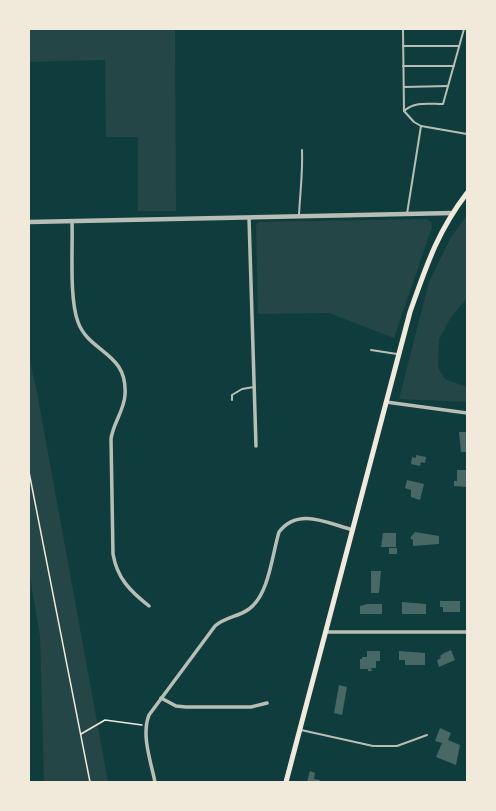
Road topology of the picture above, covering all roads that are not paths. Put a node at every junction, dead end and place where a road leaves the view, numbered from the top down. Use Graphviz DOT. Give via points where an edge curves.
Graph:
graph roads {
  1 [pos="403,29"];
  2 [pos="464,29"];
  3 [pos="403,46"];
  4 [pos="459,46"];
  5 [pos="403,66"];
  6 [pos="454,66"];
  7 [pos="448,86"];
  8 [pos="404,87"];
  9 [pos="404,111"];
  10 [pos="421,126"];
  11 [pos="467,134"];
  12 [pos="302,150"];
  13 [pos="467,192"];
  14 [pos="452,213"];
  15 [pos="407,214"];
  16 [pos="299,215"];
  17 [pos="249,218"];
  18 [pos="72,221"];
  19 [pos="29,222"];
  20 [pos="371,350"];
  21 [pos="399,354"];
  22 [pos="254,387"];
  23 [pos="232,400"];
  24 [pos="386,402"];
  25 [pos="467,413"];
  26 [pos="256,446"];
  27 [pos="353,530"];
  28 [pos="149,606"];
  29 [pos="326,632"];
  30 [pos="467,632"];
  31 [pos="161,698"];
  32 [pos="267,703"];
  33 [pos="300,730"];
  34 [pos="428,735"];
  35 [pos="155,782"];
  36 [pos="286,782"];
  1 -- 3 [label="lane"];
  2 -- 4 [label="lane"];
  3 -- 4 [label="lane"];
  3 -- 5 [label="lane"];
  4 -- 6 [label="lane"];
  5 -- 6 [label="lane"];
  5 -- 8 [label="lane"];
  6 -- 7 [label="lane"];
  7 -- 8 [label="lane"];
  7 -- 9 [label="lane" via="443,104 410,105"];
  8 -- 9 [label="lane"];
  9 -- 10 [label="lane"];
  10 -- 11 [label="lane"];
  10 -- 15 [label="lane"];
  12 -- 16 [label="lane" via="303,176"];
  13 -- 14 [label="main road"];
  14 -- 15 [label="street"];
  14 -- 21 [label="main road" via="433,248 410,312"];
  15 -- 16 [label="street"];
  16 -- 17 [label="street"];
  17 -- 18 [label="street"];
  17 -- 22 [label="street"];
  18 -- 19 [label="street"];
  18 -- 28 [label="street" via="74,303 78,324 91,341 117,363 125,384 123,407 111,439 114,565 125,585"];
  20 -- 21 [label="lane"];
  21 -- 24 [label="main road"];
  22 -- 23 [label="lane" via="237,391 232,395"];
  22 -- 26 [label="street"];
  24 -- 25 [label="street"];
  24 -- 27 [label="main road"];
  27 -- 29 [label="main road"];
  27 -- 31 [label="street" via="304,518 290,521 284,526 262,595 249,609 226,618 215,626"];
  29 -- 30 [label="street"];
  29 -- 33 [label="main road"];
  31 -- 32 [label="street" via="176,706 186,707 251,707"];
  31 -- 35 [label="street" via="149,715 146,725"];
  33 -- 34 [label="lane" via="373,746 397,746"];
  33 -- 36 [label="main road"];
}
